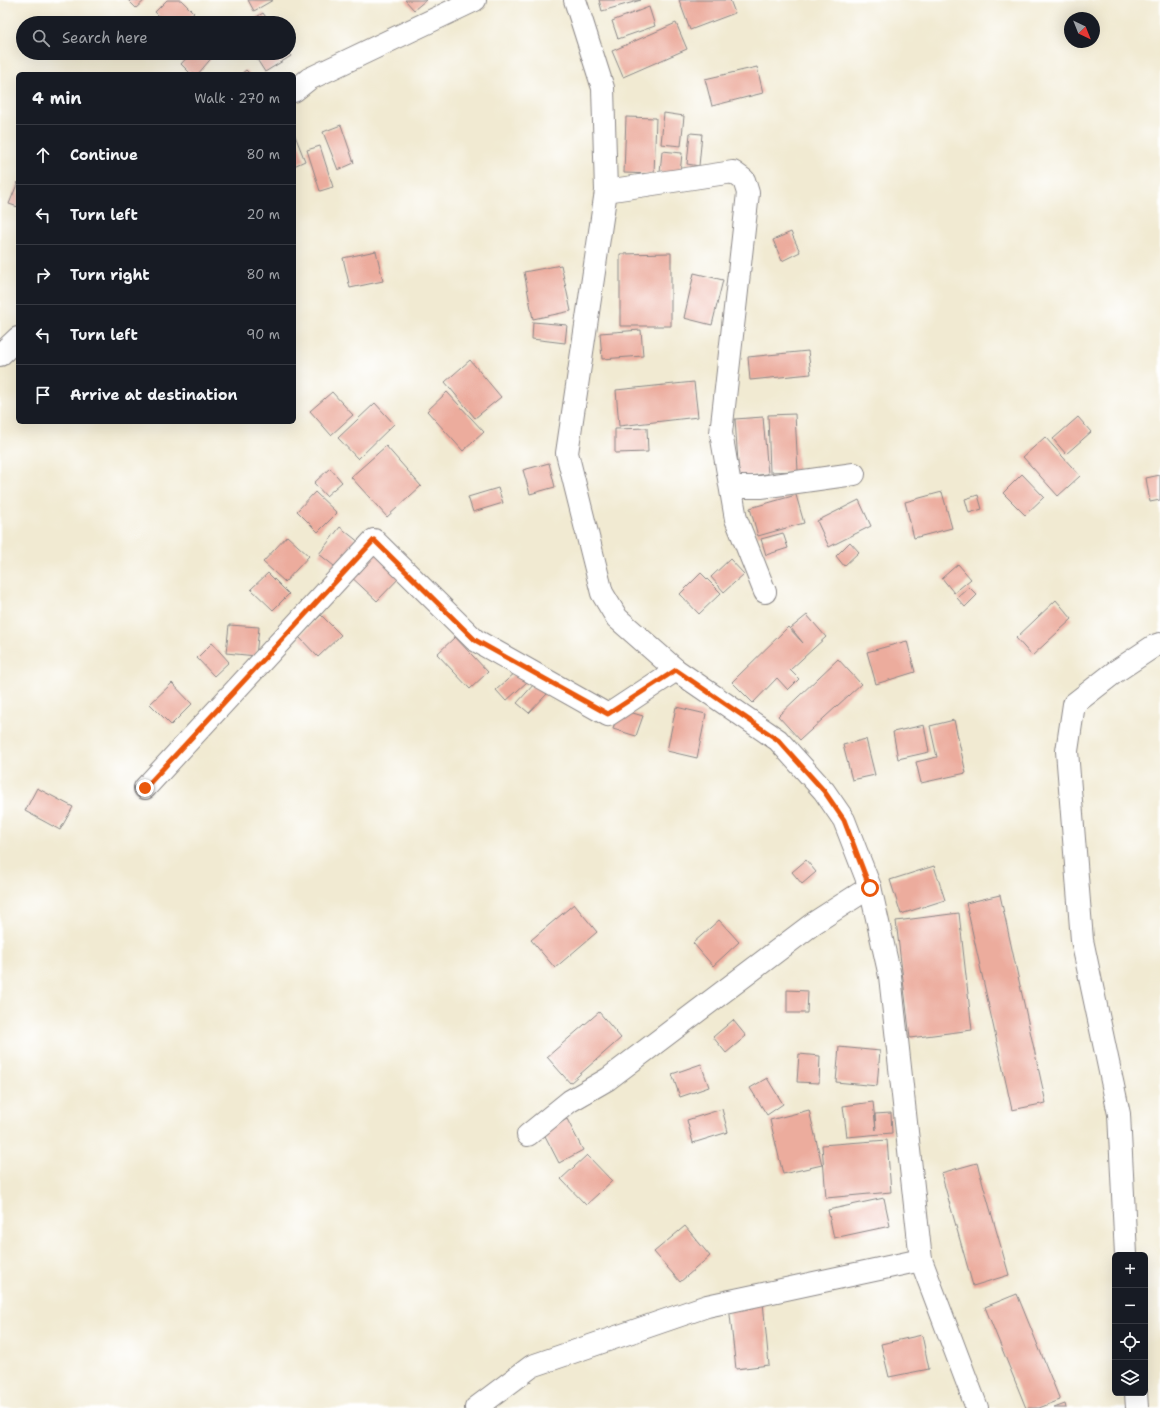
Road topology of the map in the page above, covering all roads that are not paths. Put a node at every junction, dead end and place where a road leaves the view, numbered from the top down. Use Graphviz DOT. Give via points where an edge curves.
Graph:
graph roads {
  1 [pos="475,0"];
  2 [pos="575,0"];
  3 [pos="296,89"];
  4 [pos="606,191"];
  5 [pos="16,340"];
  6 [pos="0,356"];
  7 [pos="854,474"];
  8 [pos="730,487"];
  9 [pos="765,592"];
  10 [pos="1160,644"];
  11 [pos="676,670"];
  12 [pos="145,788"];
  13 [pos="870,888"];
  14 [pos="528,1135"];
  15 [pos="1126,1252"];
  16 [pos="921,1260"];
  17 [pos="1136,1396"];
  18 [pos="476,1408"];
  19 [pos="977,1408"];
  20 [pos="1137,1408"];
  1 -- 3 [label="street" via="309,79"];
  2 -- 4 [label="street" via="602,88"];
  4 -- 8 [label="street" via="733,172 744,180 748,194 721,433"];
  4 -- 11 [label="street" via="567,453 602,593 617,618"];
  5 -- 6 [label="street"];
  7 -- 8 [label="street" via="761,487"];
  8 -- 9 [label="street" via="736,519"];
  10 -- 15 [label="street" via="1115,672 1074,704 1067,752 1082,940 1119,1114"];
  11 -- 12 [label="street" via="608,714 475,640 374,540"];
  11 -- 13 [label="street" via="778,740 824,791 844,820"];
  13 -- 14 [label="street" via="814,923 608,1079 570,1101"];
  13 -- 16 [label="street" via="890,976"];
  16 -- 18 [label="street" via="707,1306 532,1366"];
  16 -- 19 [label="street"];
  17 -- 20 [label="street"];
}
